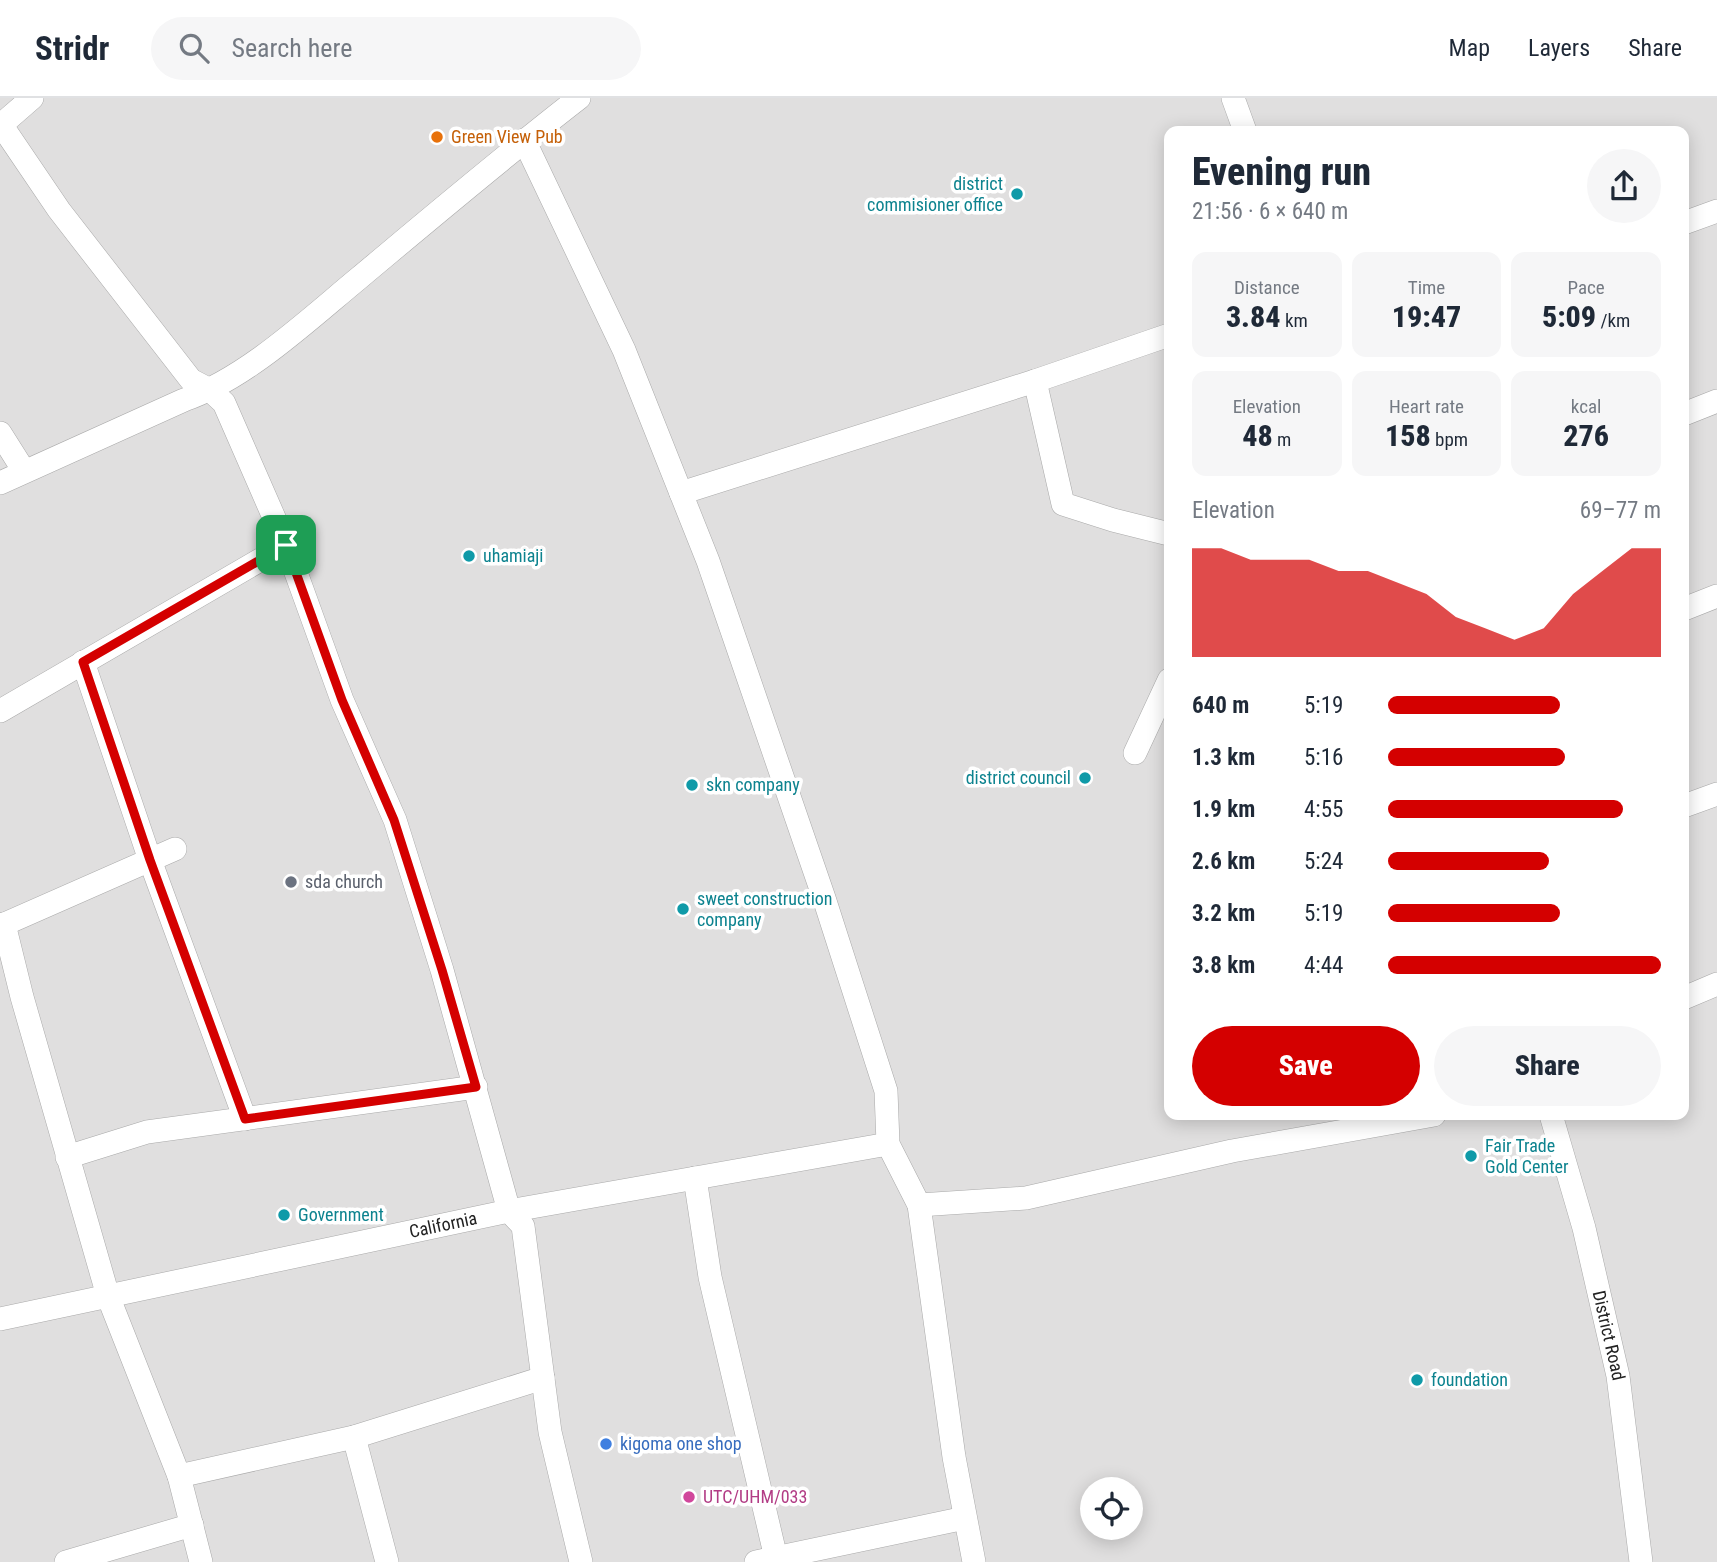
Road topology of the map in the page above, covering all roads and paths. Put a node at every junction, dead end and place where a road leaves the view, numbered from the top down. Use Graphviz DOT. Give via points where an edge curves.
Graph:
graph roads {
  1 [pos="32,98"];
  2 [pos="579,98"];
  3 [pos="1233,98"];
  4 [pos="0,124"];
  5 [pos="1243,126"];
  6 [pos="524,140"];
  7 [pos="1717,211"];
  8 [pos="1689,221"];
  9 [pos="1164,337"];
  10 [pos="1035,381"];
  11 [pos="210,390"];
  12 [pos="1717,401"];
  13 [pos="1689,412"];
  14 [pos="0,433"];
  15 [pos="24,471"];
  16 [pos="0,484"];
  17 [pos="681,494"];
  18 [pos="1164,533"];
  19 [pos="286,545"];
  20 [pos="1717,596"];
  21 [pos="1689,608"];
  22 [pos="83,662"];
  23 [pos="1164,691"];
  24 [pos="0,711"];
  25 [pos="1135,753"];
  26 [pos="1717,794"];
  27 [pos="1689,804"];
  28 [pos="175,849"];
  29 [pos="150,860"];
  30 [pos="2,925"];
  31 [pos="1717,984"];
  32 [pos="1689,996"];
  33 [pos="476,1087"];
  34 [pos="245,1119"];
  35 [pos="1406,1120"];
  36 [pos="1552,1120"];
  37 [pos="888,1144"];
  38 [pos="67,1157"];
  39 [pos="695,1178"];
  40 [pos="919,1205"];
  41 [pos="509,1211"];
  42 [pos="108,1296"];
  43 [pos="0,1319"];
  44 [pos="543,1378"];
  45 [pos="354,1437"];
  46 [pos="179,1476"];
  47 [pos="965,1518"];
  48 [pos="192,1525"];
  49 [pos="766,1560"];
  50 [pos="66,1562"];
  51 [pos="201,1562"];
  52 [pos="387,1562"];
  53 [pos="581,1562"];
  54 [pos="974,1562"];
  55 [pos="1641,1562"];
  1 -- 4 [label="street"];
  2 -- 6 [label="street"];
  3 -- 5 [label="street"];
  4 -- 11 [label="street" via="59,210 191,380"];
  6 -- 11 [label="street" via="286,338"];
  6 -- 17 [label="street" via="624,351"];
  7 -- 8 [label="street"];
  9 -- 10 [label="street"];
  10 -- 17 [label="street"];
  10 -- 18 [label="street" via="1063,504"];
  11 -- 15 [label="street"];
  11 -- 19 [label="street" via="224,403"];
  12 -- 13 [label="street"];
  14 -- 15 [label="street"];
  15 -- 16 [label="street"];
  17 -- 37 [label="street" via="708,561 886,1091"];
  19 -- 22 [label="street"];
  19 -- 33 [label="street" via="342,700 394,820"];
  20 -- 21 [label="street"];
  22 -- 24 [label="street"];
  22 -- 29 [label="street"];
  23 -- 25 [label="street"];
  26 -- 27 [label="street"];
  28 -- 29 [label="street"];
  29 -- 30 [label="street"];
  29 -- 34 [label="street"];
  30 -- 38 [label="street"];
  31 -- 32 [label="street"];
  33 -- 34 [label="street"];
  33 -- 41 [label="street"];
  34 -- 38 [label="street" via="147,1132"];
  35 -- 40 [label="street" via="1232,1151 1026,1198"];
  36 -- 55 [label="street, District Road" via="1584,1228 1618,1376"];
  37 -- 39 [label="street, California"];
  37 -- 40 [label="street"];
  38 -- 42 [label="street"];
  39 -- 41 [label="street, California"];
  39 -- 49 [label="street"];
  40 -- 47 [label="street"];
  41 -- 42 [label="street, California"];
  41 -- 44 [label="street" via="523,1226"];
  42 -- 43 [label="street, California"];
  42 -- 46 [label="street"];
  44 -- 45 [label="street"];
  44 -- 53 [label="street"];
  45 -- 46 [label="street"];
  45 -- 52 [label="street"];
  46 -- 48 [label="street"];
  47 -- 49 [label="street"];
  47 -- 54 [label="street"];
  48 -- 50 [label="street"];
  48 -- 51 [label="street"];
}
